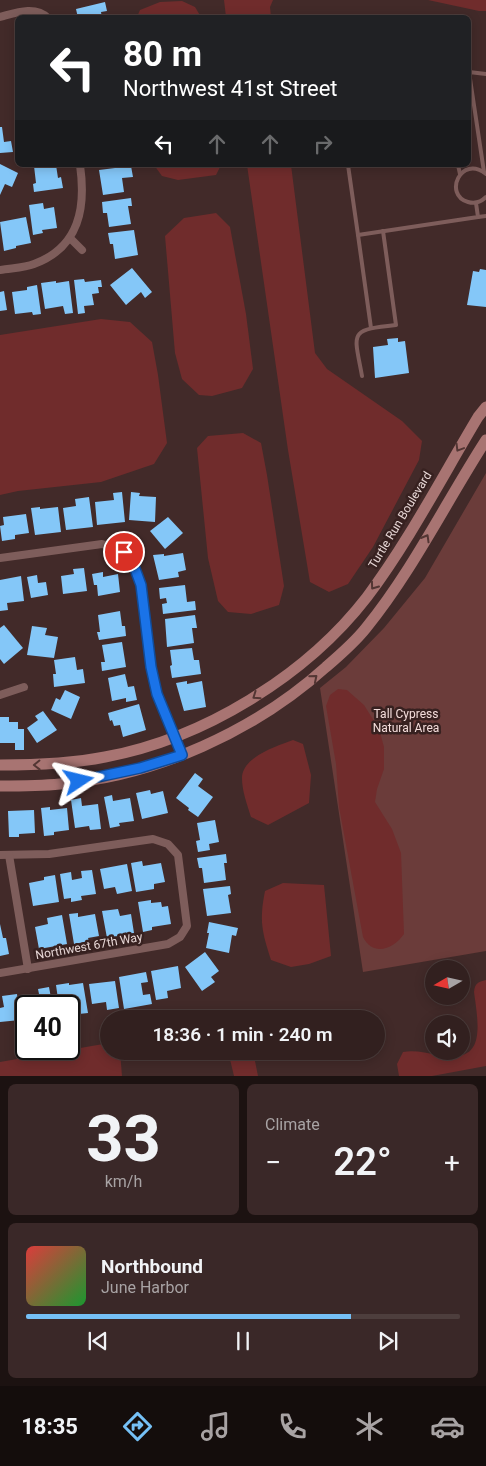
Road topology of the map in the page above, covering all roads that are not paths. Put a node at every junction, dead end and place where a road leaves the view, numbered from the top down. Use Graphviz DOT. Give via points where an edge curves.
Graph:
graph roads {
  1 [pos="44,15"];
  2 [pos="0,17"];
  3 [pos="471,72"];
  4 [pos="486,74"];
  5 [pos="471,85"];
  6 [pos="80,167"];
  7 [pos="348,167"];
  8 [pos="458,167"];
  9 [pos="485,173"];
  10 [pos="460,174"];
  11 [pos="486,197"];
  12 [pos="476,203"];
  13 [pos="486,216"];
  14 [pos="478,217"];
  15 [pos="383,231"];
  16 [pos="358,235"];
  17 [pos="70,238"];
  18 [pos="82,250"];
  19 [pos="0,270"];
  20 [pos="371,328"];
  21 [pos="362,376"];
  22 [pos="486,407"];
  23 [pos="486,440"];
  24 [pos="0,558"];
  25 [pos="24,687"];
  26 [pos="0,695"];
  27 [pos="174,737"];
  28 [pos="182,755"];
  29 [pos="0,765"];
  30 [pos="0,786"];
  31 [pos="0,854"];
  32 [pos="9,855"];
  33 [pos="28,969"];
  34 [pos="0,973"];
  1 -- 2 [label="street" via="27,10"];
  3 -- 4 [label="lane"];
  5 -- 9 [label="lane"];
  6 -- 17 [label="street" via="83,204"];
  7 -- 16 [label="lane"];
  8 -- 10 [label="lane"];
  9 -- 10 [label="lane" via="470,168"];
  10 -- 12 [label="lane" via="457,191 464,200"];
  11 -- 12 [label="lane"];
  12 -- 14 [label="lane"];
  13 -- 14 [label="lane"];
  14 -- 15 [label="lane"];
  15 -- 16 [label="lane"];
  15 -- 20 [label="lane" via="396,324"];
  16 -- 20 [label="lane"];
  17 -- 18 [label="street"];
  17 -- 19 [label="street" via="56,252 33,265"];
  20 -- 21 [label="lane" via="362,330 356,343"];
  22 -- 27 [label="street, Turtle Run Boulevard, one-way" via="396,557 366,598 334,633 300,664 248,701 207,724"];
  28 -- 23 [label="street, one-way" via="229,735 273,709 312,680 365,630 411,565"];
  24 -- 27 [label="street" via="102,544 124,552 141,585 151,667 157,694"];
  25 -- 26 [label="street"];
  27 -- 28 [label="street"];
  27 -- 29 [label="street, Turtle Run Boulevard, one-way" via="104,757 51,765"];
  28 -- 30 [label="street" via="97,779"];
  31 -- 32 [label="street"];
  32 -- 33 [label="street"];
  32 -- 33 [label="street, Northwest 67th Way" via="49,854 153,839 168,844 178,855 187,926 180,937 168,944"];
  33 -- 34 [label="street, Northwest 67th Way"];
}
